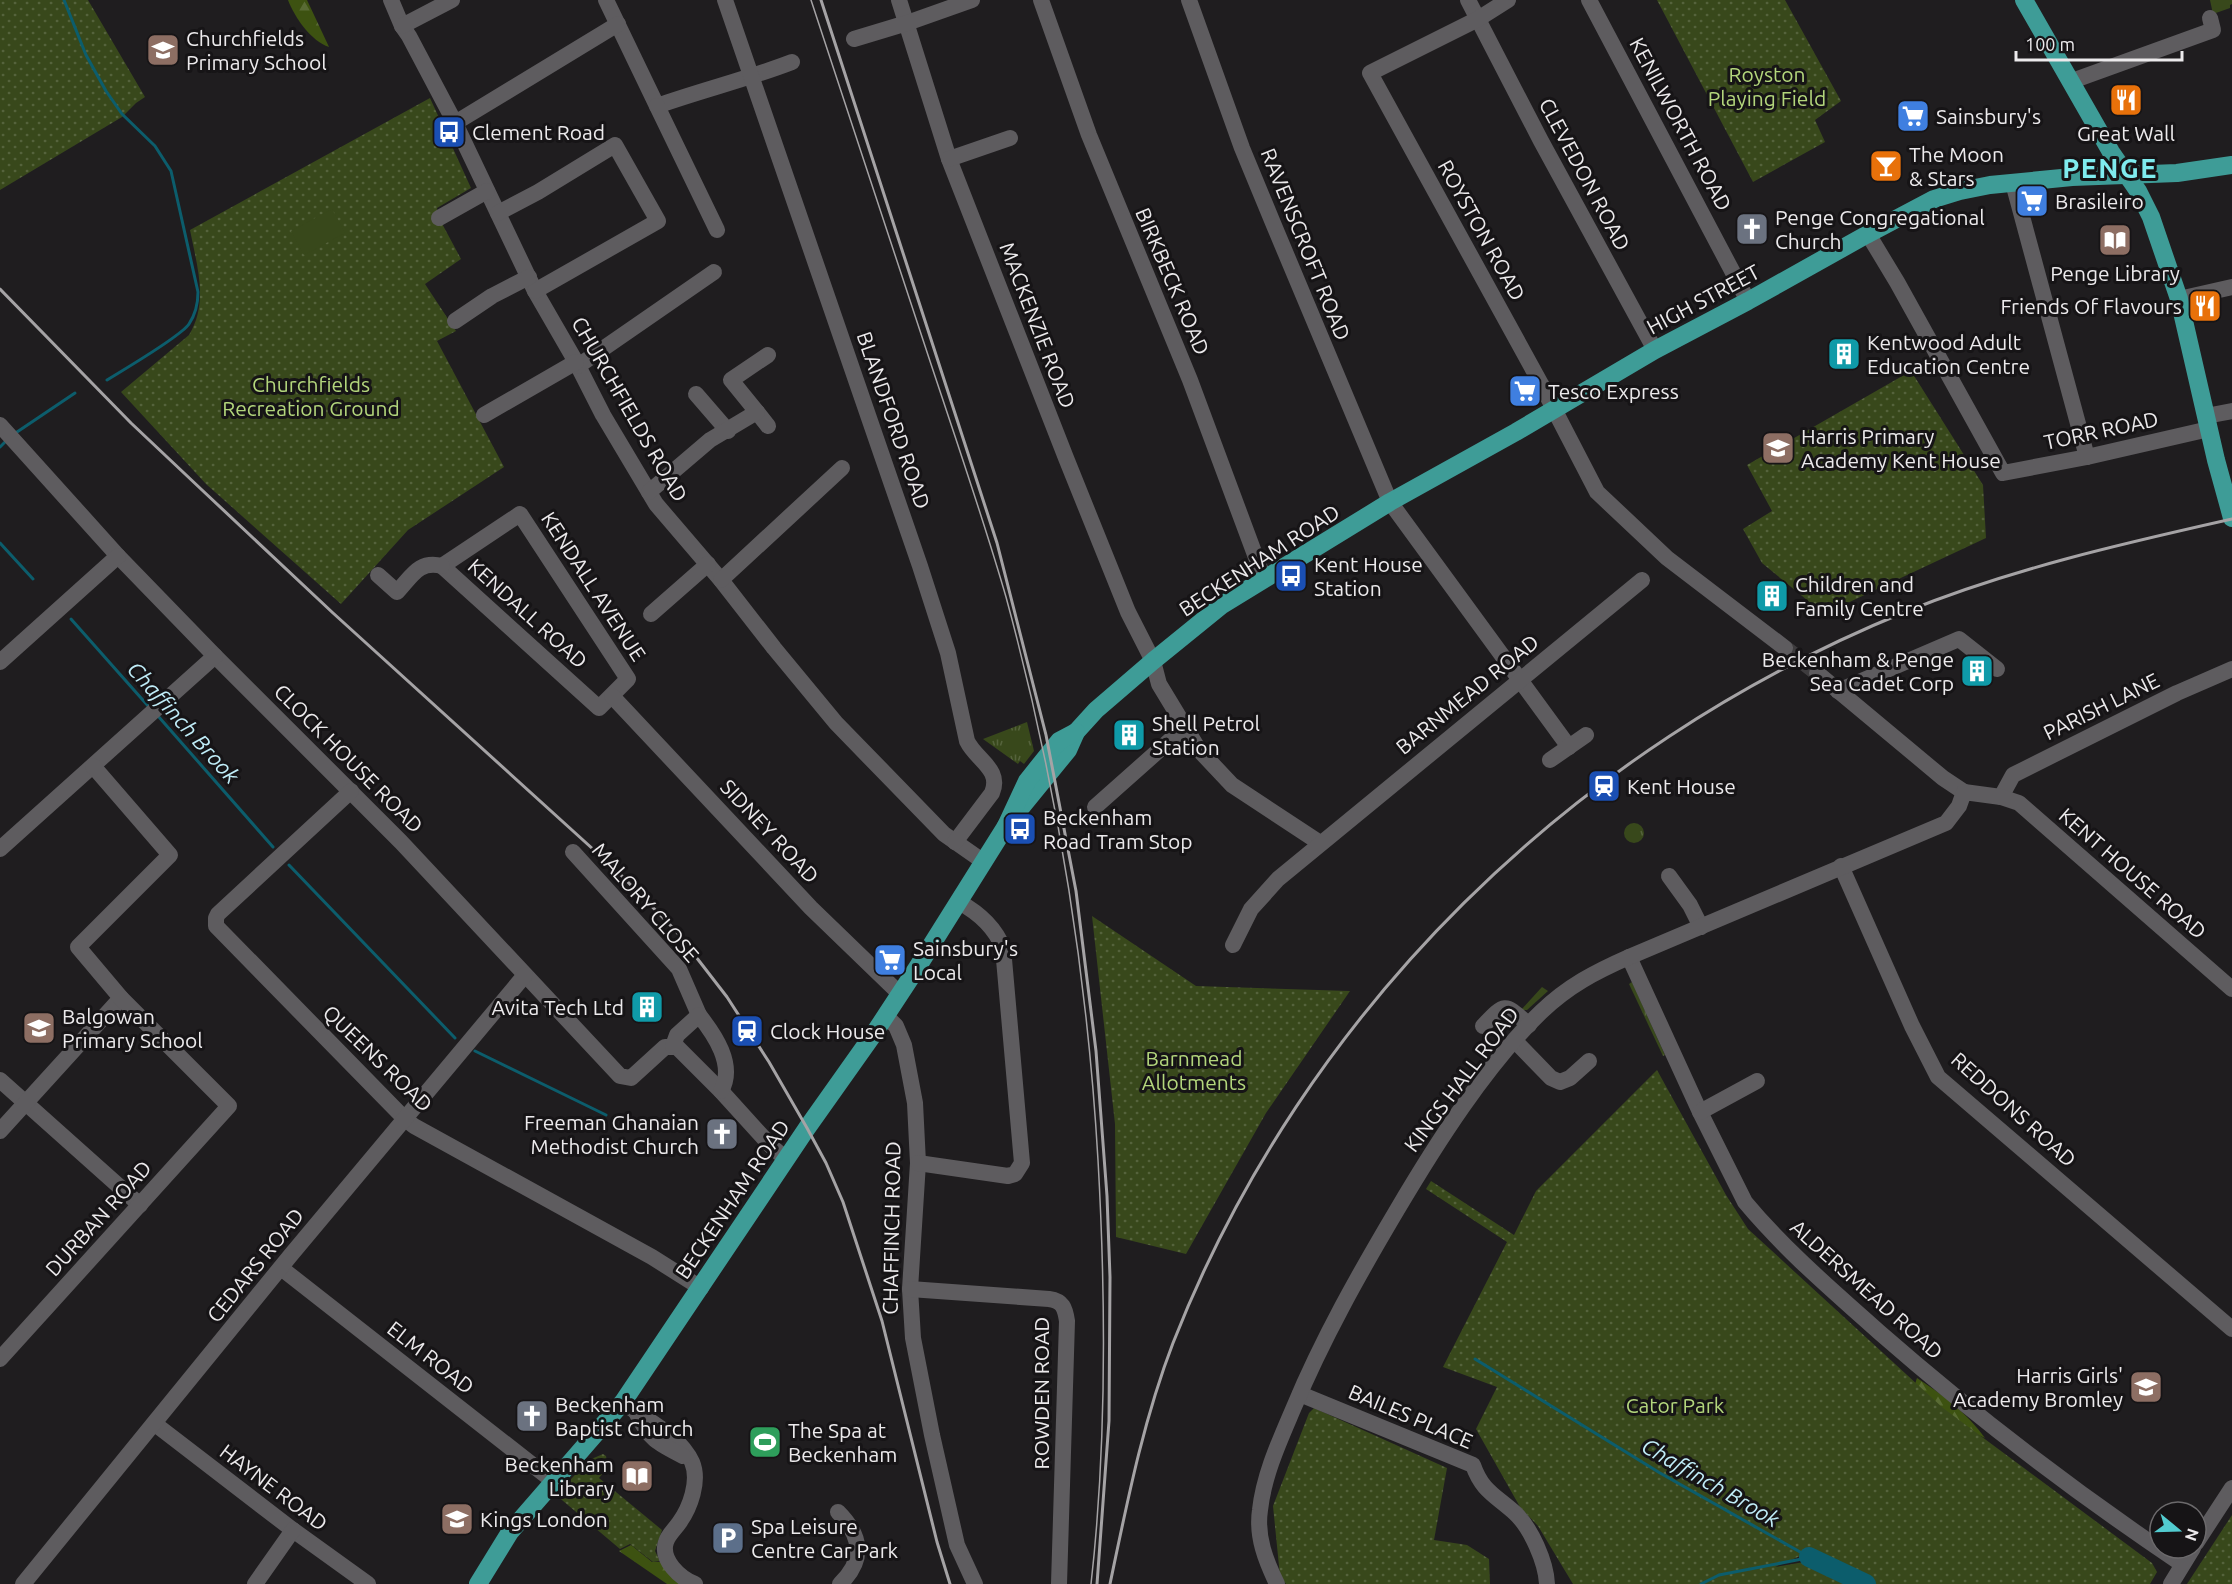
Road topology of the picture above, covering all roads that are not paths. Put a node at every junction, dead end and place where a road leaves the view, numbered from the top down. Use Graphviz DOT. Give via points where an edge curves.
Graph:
graph roads {
  1 [pos="391,0"];
  2 [pos="452,0"];
  3 [pos="606,0"];
  4 [pos="725,0"];
  5 [pos="898,0"];
  6 [pos="972,0"];
  7 [pos="1041,0"];
  8 [pos="1189,0"];
  9 [pos="1468,0"];
  10 [pos="1508,0"];
  11 [pos="1589,0"];
  12 [pos="2024,0"];
  13 [pos="2210,18"];
  14 [pos="1478,19"];
  15 [pos="907,23"];
  16 [pos="618,24"];
  17 [pos="402,26"];
  18 [pos="854,39"];
  19 [pos="792,62"];
  20 [pos="751,77"];
  21 [pos="2072,81"];
  22 [pos="657,106"];
  23 [pos="455,123"];
  24 [pos="1010,138"];
  25 [pos="949,159"];
  26 [pos="2232,165"];
  27 [pos="2127,175"];
  28 [pos="2013,183"];
  29 [pos="487,191"];
  30 [pos="498,213"];
  31 [pos="439,218"];
  32 [pos="717,230"];
  33 [pos="1868,234"];
  34 [pos="714,272"];
  35 [pos="532,284"];
  36 [pos="2232,287"];
  37 [pos="2179,299"];
  38 [pos="1748,301"];
  39 [pos="455,321"];
  40 [pos="1655,350"];
  41 [pos="768,354"];
  42 [pos="577,364"];
  43 [pos="696,394"];
  44 [pos="1553,409"];
  45 [pos="2232,411"];
  46 [pos="757,412"];
  47 [pos="484,415"];
  48 [pos="2208,423"];
  49 [pos="0,425"];
  50 [pos="768,426"];
  51 [pos="728,431"];
  52 [pos="2086,457"];
  53 [pos="842,468"];
  54 [pos="649,492"];
  55 [pos="1390,502"];
  56 [pos="520,513"];
  57 [pos="2232,518"];
  58 [pos="118,556"];
  59 [pos="708,564"];
  60 [pos="442,566"];
  61 [pos="378,575"];
  62 [pos="1264,579"];
  63 [pos="721,580"];
  64 [pos="1642,580"];
  65 [pos="651,614"];
  66 [pos="1785,648"];
  67 [pos="214,656"];
  68 [pos="1153,660"];
  69 [pos="0,662"];
  70 [pos="1997,669"];
  71 [pos="2232,669"];
  72 [pos="1816,673"];
  73 [pos="1520,679"];
  74 [pos="1838,691"];
  75 [pos="612,696"];
  76 [pos="600,708"];
  77 [pos="1185,727"];
  78 [pos="1586,735"];
  79 [pos="1569,747"];
  80 [pos="1550,760"];
  81 [pos="93,766"];
  82 [pos="351,791"];
  83 [pos="1965,792"];
  84 [pos="2001,796"];
  85 [pos="1095,807"];
  86 [pos="955,842"];
  87 [pos="1320,843"];
  88 [pos="0,849"];
  89 [pos="573,852"];
  90 [pos="984,862"];
  91 [pos="1841,866"];
  92 [pos="1669,876"];
  93 [pos="959,902"];
  94 [pos="1701,927"];
  95 [pos="1233,945"];
  96 [pos="1629,957"];
  97 [pos="525,975"];
  98 [pos="2232,988"];
  99 [pos="900,994"];
  100 [pos="121,998"];
  101 [pos="699,1015"];
  102 [pos="886,1016"];
  103 [pos="1529,1025"];
  104 [pos="1483,1026"];
  105 [pos="1515,1041"];
  106 [pos="673,1046"];
  107 [pos="1589,1061"];
  108 [pos="0,1080"];
  109 [pos="1757,1080"];
  110 [pos="721,1090"];
  111 [pos="26,1103"];
  112 [pos="1700,1112"];
  113 [pos="405,1119"];
  114 [pos="0,1131"];
  115 [pos="791,1152"];
  116 [pos="918,1163"];
  117 [pos="140,1205"];
  118 [pos="281,1268"];
  119 [pos="701,1288"];
  120 [pos="910,1288"];
  121 [pos="2232,1329"];
  122 [pos="0,1359"];
  123 [pos="1300,1394"];
  124 [pos="629,1407"];
  125 [pos="154,1424"];
  126 [pos="553,1481"];
  127 [pos="2232,1488"];
  128 [pos="838,1512"];
  129 [pos="2208,1525"];
  130 [pos="293,1530"];
  131 [pos="2185,1560"];
  132 [pos="2182,1564"];
  133 [pos="23,1584"];
  134 [pos="255,1584"];
  135 [pos="368,1584"];
  136 [pos="478,1584"];
  137 [pos="695,1584"];
  138 [pos="840,1584"];
  139 [pos="975,1584"];
  140 [pos="1059,1584"];
  141 [pos="1277,1584"];
  142 [pos="1546,1584"];
  143 [pos="2171,1584"];
  1 -- 17 [label="street, CHURCHFIELDS ROAD"];
  2 -- 17 [label="street"];
  3 -- 16 [label="street"];
  4 -- 20 [label="street, BLANDFORD ROAD"];
  5 -- 15 [label="street, MACKENZIE ROAD"];
  6 -- 15 [label="street"];
  7 -- 62 [label="street, BIRKBECK ROAD" via="1089,135 1190,380"];
  8 -- 55 [label="street, RAVENSCROFT ROAD" via="1242,148"];
  9 -- 14 [label="street, CLEVEDON ROAD"];
  10 -- 14 [label="street"];
  11 -- 38 [label="street, KENILWORTH ROAD"];
  12 -- 21 [label="main road"];
  13 -- 21 [label="street" via="2213,30"];
  14 -- 40 [label="street, CLEVEDON ROAD"];
  14 -- 44 [label="street, ROYSTON ROAD" via="1370,74"];
  15 -- 18 [label="street"];
  15 -- 25 [label="street, MACKENZIE ROAD"];
  16 -- 22 [label="street"];
  16 -- 23 [label="street"];
  17 -- 23 [label="street, CHURCHFIELDS ROAD"];
  19 -- 20 [label="street"];
  20 -- 22 [label="street"];
  20 -- 86 [label="street, BLANDFORD ROAD" via="944,637 967,741 994,778 992,793"];
  21 -- 27 [label="main road"];
  22 -- 32 [label="street"];
  23 -- 29 [label="street, CHURCHFIELDS ROAD"];
  24 -- 25 [label="street"];
  25 -- 68 [label="street, MACKENZIE ROAD" via="1128,612"];
  26 -- 27 [label="main road, HIGH STREET"];
  27 -- 28 [label="main road, HIGH STREET"];
  27 -- 37 [label="main road" via="2151,217"];
  28 -- 33 [label="main road, HIGH STREET" via="1934,199"];
  28 -- 52 [label="street"];
  29 -- 30 [label="street, CHURCHFIELDS ROAD"];
  29 -- 31 [label="street"];
  30 -- 35 [label="street, CHURCHFIELDS ROAD"];
  30 -- 35 [label="street" via="615,145 658,221"];
  33 -- 38 [label="main road, HIGH STREET"];
  33 -- 52 [label="street, TORR ROAD" via="2002,472"];
  34 -- 42 [label="street"];
  35 -- 39 [label="street" via="492,296"];
  35 -- 42 [label="street, CHURCHFIELDS ROAD"];
  36 -- 37 [label="street"];
  37 -- 48 [label="main road"];
  38 -- 40 [label="main road, HIGH STREET"];
  40 -- 44 [label="main road, HIGH STREET"];
  41 -- 46 [label="street" via="731,380"];
  42 -- 47 [label="street"];
  42 -- 54 [label="street, CHURCHFIELDS ROAD"];
  43 -- 51 [label="street"];
  44 -- 55 [label="main road, HIGH STREET"];
  44 -- 66 [label="street" via="1597,492 1667,558"];
  45 -- 48 [label="street, TORR ROAD"];
  46 -- 50 [label="street"];
  46 -- 51 [label="street"];
  48 -- 52 [label="street, TORR ROAD"];
  48 -- 57 [label="main road"];
  49 -- 58 [label="street, CLOCK HOUSE ROAD"];
  51 -- 54 [label="street" via="710,440"];
  53 -- 63 [label="street"];
  54 -- 59 [label="street, CHURCHFIELDS ROAD"];
  55 -- 62 [label="main road, BECKENHAM ROAD"];
  55 -- 73 [label="street, RAVENSCROFT ROAD"];
  56 -- 60 [label="street, KENDALL ROAD"];
  56 -- 75 [label="street, KENDALL AVENUE" via="628,680"];
  58 -- 67 [label="street, CLOCK HOUSE ROAD"];
  58 -- 69 [label="street"];
  59 -- 63 [label="street, CHURCHFIELDS ROAD"];
  59 -- 65 [label="street"];
  60 -- 61 [label="street" via="423,566 397,592"];
  60 -- 76 [label="street, KENDALL ROAD"];
  62 -- 68 [label="main road, BECKENHAM ROAD" via="1222,605"];
  63 -- 86 [label="street, CHURCHFIELDS ROAD" via="836,723"];
  64 -- 73 [label="street, BARNMEAD ROAD"];
  67 -- 81 [label="street"];
  67 -- 82 [label="street, CLOCK HOUSE ROAD"];
  68 -- 77 [label="street" via="1159,684"];
  68 -- 90 [label="main road, BECKENHAM ROAD" via="1076,732 1059,741 1027,781"];
  70 -- 74 [label="street" via="1959,639"];
  71 -- 84 [label="street, PARISH LANE" via="2013,775"];
  72 -- 74 [label="street"];
  73 -- 79 [label="street, RAVENSCROFT ROAD"];
  73 -- 87 [label="street, BARNMEAD ROAD"];
  74 -- 83 [label="street"];
  75 -- 76 [label="street, KENDALL AVENUE"];
  75 -- 99 [label="street, SIDNEY ROAD" via="812,908"];
  77 -- 85 [label="street"];
  77 -- 87 [label="street" via="1199,750 1232,785"];
  78 -- 79 [label="street"];
  79 -- 80 [label="street"];
  81 -- 88 [label="street"];
  81 -- 100 [label="street" via="170,855 78,947"];
  82 -- 97 [label="street, CLOCK HOUSE ROAD"];
  82 -- 113 [label="street, QUEENS ROAD" via="218,914 215,922"];
  83 -- 84 [label="street"];
  83 -- 91 [label="street, KINGS HALL ROAD" via="1946,823"];
  84 -- 98 [label="street, KENT HOUSE ROAD" via="2019,803"];
  86 -- 90 [label="street, CHURCHFIELDS ROAD"];
  87 -- 95 [label="street, BARNMEAD ROAD" via="1278,879 1251,909"];
  89 -- 101 [label="street, MALORY CLOSE" via="679,969"];
  90 -- 93 [label="main road, BECKENHAM ROAD"];
  91 -- 94 [label="street, KINGS HALL ROAD"];
  91 -- 121 [label="street, REDDONS ROAD" via="1938,1077"];
  92 -- 94 [label="street"];
  93 -- 99 [label="main road, BECKENHAM ROAD"];
  93 -- 116 [label="street" via="986,921 997,933 1002,948 1022,1163 1015,1174 1008,1176"];
  94 -- 96 [label="street, KINGS HALL ROAD"];
  96 -- 103 [label="street, KINGS HALL ROAD" via="1583,979"];
  96 -- 112 [label="street, ALDERSMEAD ROAD"];
  97 -- 106 [label="street, CLOCK HOUSE ROAD" via="624,1078 631,1078 665,1047"];
  97 -- 113 [label="street, CEDARS ROAD"];
  99 -- 102 [label="main road, BECKENHAM ROAD"];
  100 -- 111 [label="street"];
  100 -- 117 [label="street, DURBAN ROAD" via="229,1106"];
  101 -- 106 [label="street, CLOCK HOUSE ROAD" via="677,1035"];
  101 -- 110 [label="street" via="721,1050 726,1071"];
  102 -- 115 [label="main road, BECKENHAM ROAD"];
  102 -- 116 [label="street, CHAFFINCH ROAD" via="899,1032 910,1070"];
  103 -- 104 [label="street" via="1505,1007"];
  103 -- 105 [label="street, KINGS HALL ROAD"];
  105 -- 107 [label="street" via="1551,1078 1560,1082"];
  105 -- 123 [label="street, KINGS HALL ROAD" via="1416,1176 1354,1282"];
  106 -- 110 [label="street"];
  108 -- 111 [label="street"];
  109 -- 112 [label="street"];
  110 -- 115 [label="street" via="771,1146"];
  111 -- 114 [label="street"];
  111 -- 117 [label="street"];
  112 -- 132 [label="street, ALDERSMEAD ROAD" via="1745,1202 1794,1256 1948,1393"];
  113 -- 118 [label="street, CEDARS ROAD"];
  113 -- 119 [label="street, QUEENS ROAD"];
  115 -- 119 [label="main road, BECKENHAM ROAD"];
  116 -- 120 [label="street, CHAFFINCH ROAD"];
  117 -- 122 [label="street, DURBAN ROAD"];
  118 -- 125 [label="street, CEDARS ROAD"];
  118 -- 126 [label="street, ELM ROAD"];
  119 -- 124 [label="main road, BECKENHAM ROAD"];
  120 -- 139 [label="street, CHAFFINCH ROAD" via="913,1338 932,1435 957,1545"];
  120 -- 140 [label="street, ROWDEN ROAD" via="1057,1300 1066,1310"];
  123 -- 141 [label="street, KINGS HALL ROAD" via="1275,1455 1259,1511 1261,1544"];
  123 -- 142 [label="street, BAILES PLACE" via="1473,1465 1478,1480 1517,1515 1535,1541"];
  124 -- 126 [label="main road, BECKENHAM ROAD"];
  124 -- 137 [label="street" via="655,1423 692,1463 688,1509 665,1547 675,1571"];
  125 -- 130 [label="street, HAYNE ROAD"];
  125 -- 133 [label="street, CEDARS ROAD"];
  126 -- 136 [label="main road, BECKENHAM ROAD" via="510,1532"];
  127 -- 129 [label="street"];
  128 -- 138 [label="street" via="850,1523 857,1545 857,1563"];
  130 -- 134 [label="street"];
  130 -- 135 [label="street, HAYNE ROAD"];
  131 -- 132 [label="street"];
  132 -- 143 [label="street"];
}
